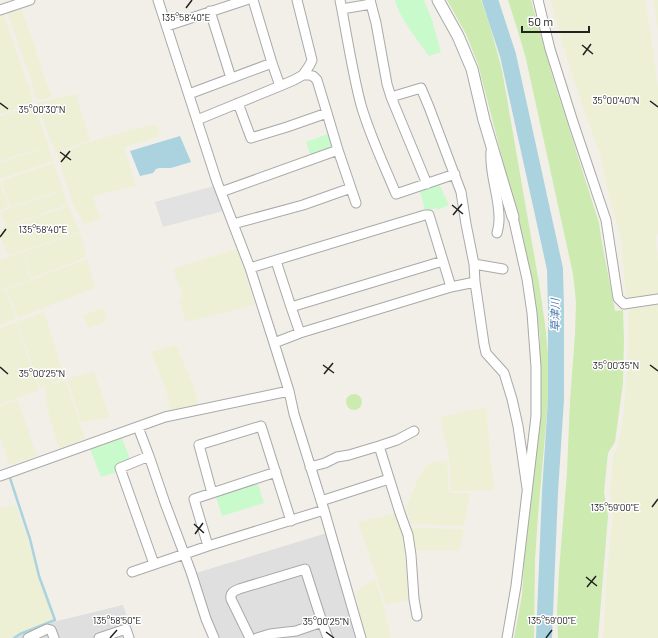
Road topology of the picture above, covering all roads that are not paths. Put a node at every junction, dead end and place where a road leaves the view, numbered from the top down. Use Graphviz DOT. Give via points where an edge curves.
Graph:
graph roads {
  1 [pos="30,0"];
  2 [pos="158,0"];
  3 [pos="246,0"];
  4 [pos="253,0"];
  5 [pos="297,0"];
  6 [pos="438,0"];
  7 [pos="538,0"];
  8 [pos="371,2"];
  9 [pos="10,3"];
  10 [pos="341,4"];
  11 [pos="0,10"];
  12 [pos="210,11"];
  13 [pos="166,26"];
  14 [pos="272,63"];
  15 [pos="303,75"];
  16 [pos="231,78"];
  17 [pos="280,86"];
  18 [pos="189,94"];
  19 [pos="391,97"];
  20 [pos="238,103"];
  21 [pos="327,112"];
  22 [pos="197,120"];
  23 [pos="492,146"];
  24 [pos="338,150"];
  25 [pos="455,174"];
  26 [pos="427,184"];
  27 [pos="351,188"];
  28 [pos="221,192"];
  29 [pos="356,203"];
  30 [pos="513,217"];
  31 [pos="233,224"];
  32 [pos="497,233"];
  33 [pos="276,261"];
  34 [pos="443,261"];
  35 [pos="474,264"];
  36 [pos="250,268"];
  37 [pos="503,269"];
  38 [pos="475,282"];
  39 [pos="451,287"];
  40 [pos="658,299"];
  41 [pos="291,307"];
  42 [pos="300,333"];
  43 [pos="274,343"];
  44 [pos="289,391"];
  45 [pos="138,427"];
  46 [pos="414,431"];
  47 [pos="379,446"];
  48 [pos="149,456"];
  49 [pos="310,467"];
  50 [pos="1,472"];
  51 [pos="276,472"];
  52 [pos="389,479"];
  53 [pos="527,488"];
  54 [pos="212,493"];
  55 [pos="321,501"];
  56 [pos="324,510"];
  57 [pos="291,520"];
  58 [pos="208,546"];
  59 [pos="184,554"];
  60 [pos="154,564"];
  61 [pos="132,572"];
  62 [pos="417,616"];
  63 [pos="322,622"];
  64 [pos="359,637"];
  65 [pos="28,638"];
  66 [pos="54,638"];
  67 [pos="99,638"];
  68 [pos="129,638"];
  69 [pos="214,638"];
  70 [pos="250,638"];
  71 [pos="257,638"];
  72 [pos="328,638"];
  73 [pos="508,638"];
  1 -- 9 [label="street"];
  2 -- 13 [label="street"];
  3 -- 12 [label="street"];
  4 -- 14 [label="street"];
  5 -- 15 [label="street" via="312,60"];
  6 -- 23 [label="street" via="458,36 472,70"];
  7 -- 40 [label="street" via="554,64 606,220 618,298 624,304"];
  8 -- 10 [label="street"];
  8 -- 19 [label="street"];
  9 -- 11 [label="street"];
  10 -- 26 [label="street" via="361,106 396,194"];
  12 -- 13 [label="street"];
  12 -- 16 [label="street"];
  13 -- 18 [label="street"];
  14 -- 16 [label="street"];
  14 -- 17 [label="street"];
  15 -- 17 [label="street"];
  15 -- 21 [label="street" via="309,74 317,80"];
  16 -- 18 [label="street"];
  17 -- 20 [label="street"];
  18 -- 22 [label="street"];
  19 -- 25 [label="street" via="421,88"];
  19 -- 26 [label="street"];
  20 -- 21 [label="street" via="251,138"];
  20 -- 22 [label="street"];
  21 -- 24 [label="street"];
  22 -- 28 [label="street"];
  23 -- 30 [label="street"];
  23 -- 32 [label="street" via="491,166 499,220"];
  24 -- 27 [label="street"];
  24 -- 28 [label="street"];
  25 -- 26 [label="street"];
  25 -- 35 [label="street" via="463,199"];
  27 -- 29 [label="street"];
  27 -- 31 [label="street" via="303,205"];
  28 -- 31 [label="street"];
  30 -- 53 [label="street" via="527,279 536,360 536,416"];
  31 -- 36 [label="street"];
  33 -- 34 [label="street" via="425,215 429,216"];
  33 -- 36 [label="street"];
  33 -- 41 [label="street"];
  34 -- 39 [label="street"];
  34 -- 41 [label="street"];
  35 -- 37 [label="street"];
  35 -- 38 [label="street"];
  36 -- 43 [label="street"];
  38 -- 39 [label="street"];
  38 -- 53 [label="street" via="486,353 504,373 512,399"];
  39 -- 42 [label="street"];
  41 -- 42 [label="street"];
  42 -- 43 [label="street"];
  43 -- 44 [label="street"];
  44 -- 45 [label="street" via="165,417"];
  44 -- 49 [label="street"];
  45 -- 48 [label="street"];
  45 -- 50 [label="street"];
  46 -- 47 [label="street"];
  47 -- 49 [label="street"];
  47 -- 52 [label="street"];
  48 -- 59 [label="street"];
  48 -- 60 [label="street" via="120,468"];
  49 -- 55 [label="street"];
  51 -- 54 [label="street"];
  51 -- 54 [label="street" via="261,426 199,445"];
  51 -- 57 [label="street"];
  52 -- 55 [label="street"];
  52 -- 62 [label="street" via="408,535"];
  53 -- 73 [label="street"];
  54 -- 58 [label="street" via="194,499"];
  55 -- 56 [label="street"];
  56 -- 57 [label="street"];
  56 -- 64 [label="street"];
  57 -- 58 [label="street"];
  58 -- 59 [label="street"];
  59 -- 60 [label="street"];
  59 -- 69 [label="street"];
  60 -- 61 [label="street"];
  63 -- 70 [label="street" via="305,569 231,593 230,599"];
  63 -- 71 [label="street"];
  63 -- 72 [label="street"];
  65 -- 66 [label="street" via="47,629 51,630"];
  67 -- 68 [label="street" via="126,629"];
}
